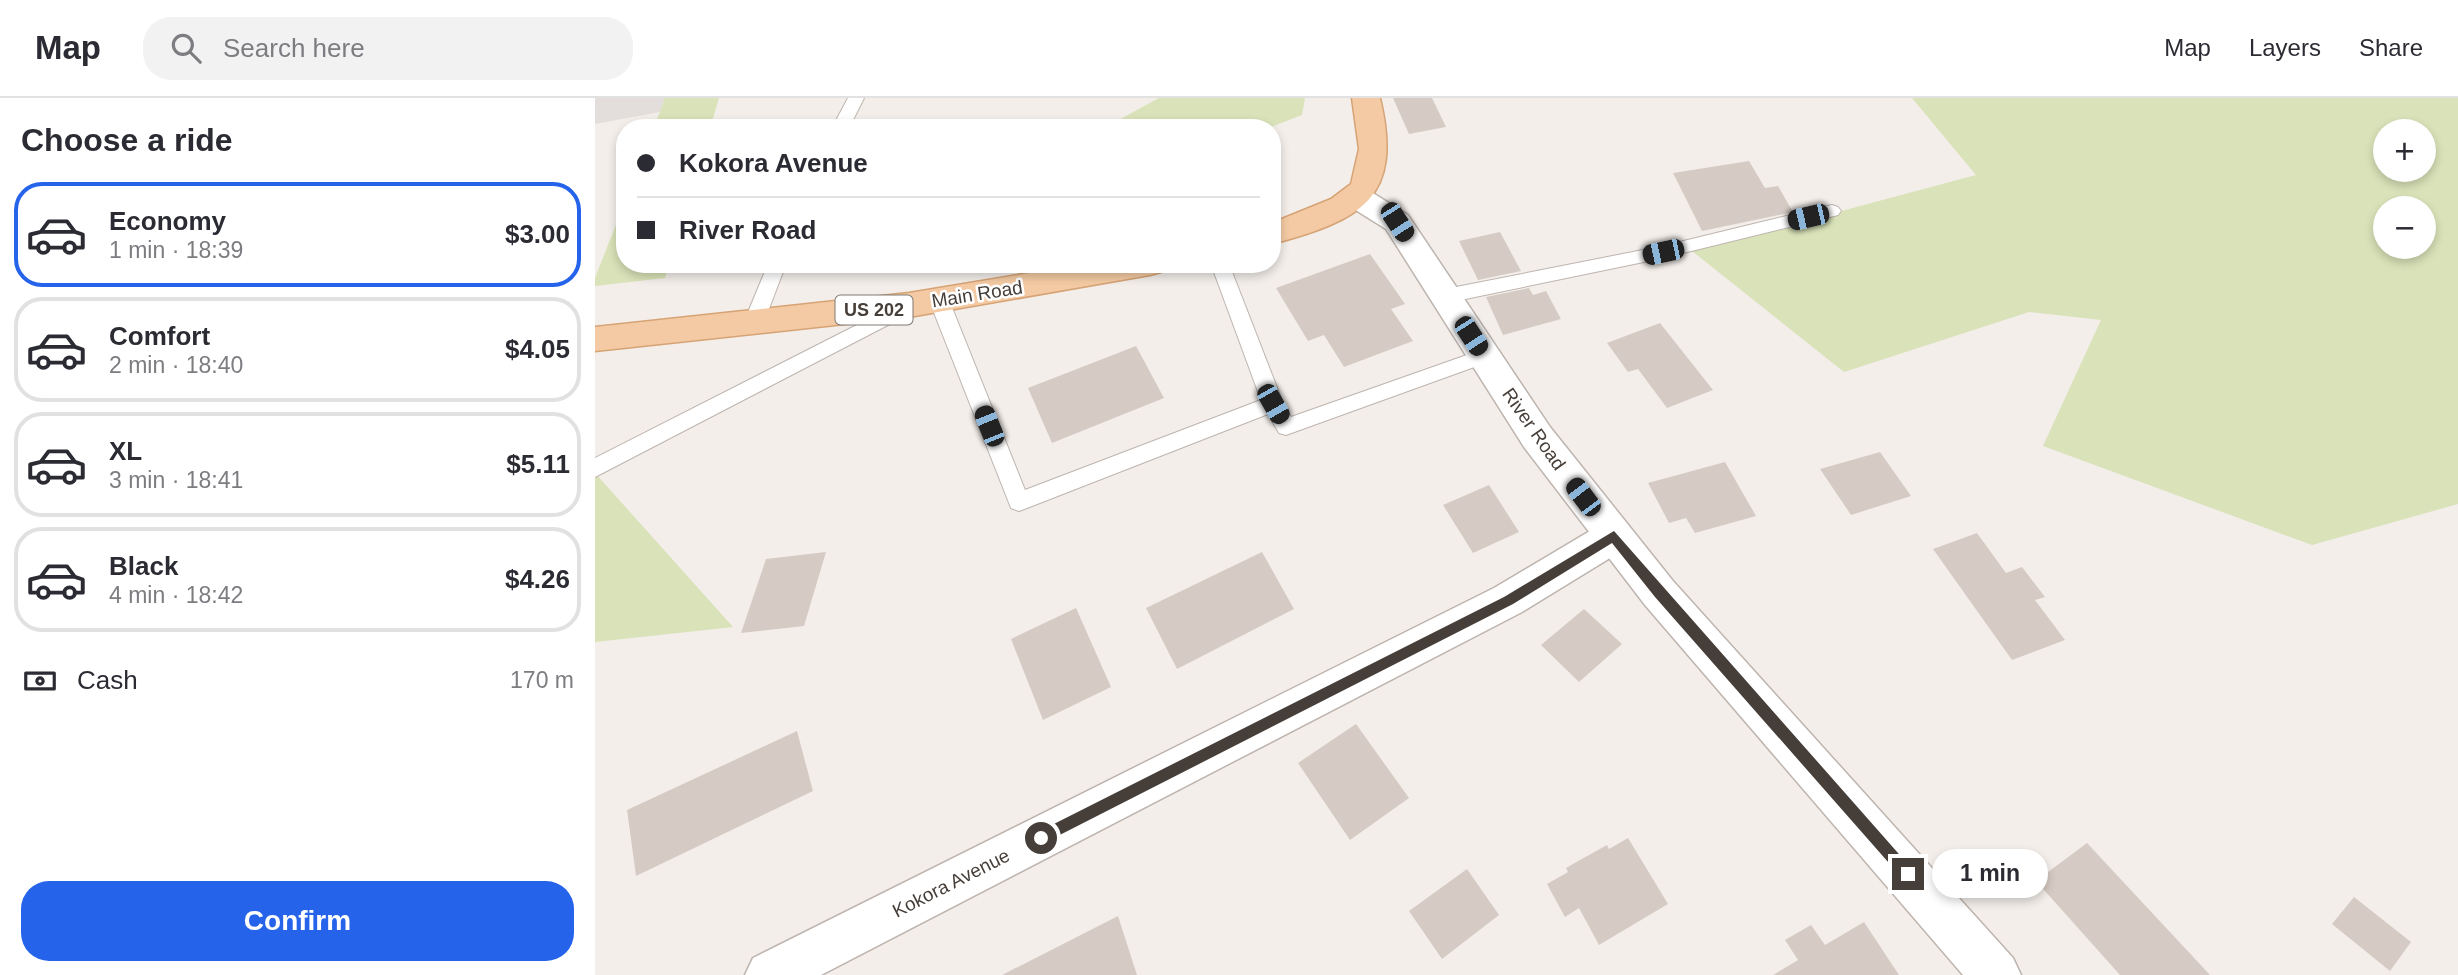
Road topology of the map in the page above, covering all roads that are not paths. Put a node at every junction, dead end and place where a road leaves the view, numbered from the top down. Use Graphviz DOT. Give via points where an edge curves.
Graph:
graph roads {
  1 [pos="856,98"];
  2 [pos="1366,98"];
  3 [pos="845,119"];
  4 [pos="1357,197"];
  5 [pos="1832,211"];
  6 [pos="1281,231"];
  7 [pos="773,273"];
  8 [pos="1098,273"];
  9 [pos="1223,273"];
  10 [pos="1446,296"];
  11 [pos="924,303"];
  12 [pos="754,322"];
  13 [pos="595,339"];
  14 [pos="1484,356"];
  15 [pos="1273,404"];
  16 [pos="595,468"];
  17 [pos="1614,536"];
  18 [pos="770,975"];
  19 [pos="1996,975"];
  1 -- 3 [label="lane"];
  2 -- 4 [label="main road" via="1374,166"];
  4 -- 6 [label="main road"];
  4 -- 10 [label="street, River Road" via="1397,222"];
  5 -- 10 [label="lane" via="1663,252"];
  7 -- 12 [label="lane"];
  8 -- 11 [label="main road, Main Road / US 202"];
  9 -- 15 [label="lane"];
  10 -- 14 [label="street, River Road"];
  11 -- 12 [label="main road, Main Road / US 202"];
  11 -- 15 [label="lane" via="1019,502"];
  11 -- 16 [label="lane"];
  12 -- 13 [label="main road, Main Road / US 202"];
  14 -- 15 [label="lane" via="1286,427"];
  14 -- 17 [label="street, River Road" via="1537,437"];
  17 -- 18 [label="street, Kokora Avenue" via="1509,600"];
  17 -- 19 [label="street, River Road"];
}
